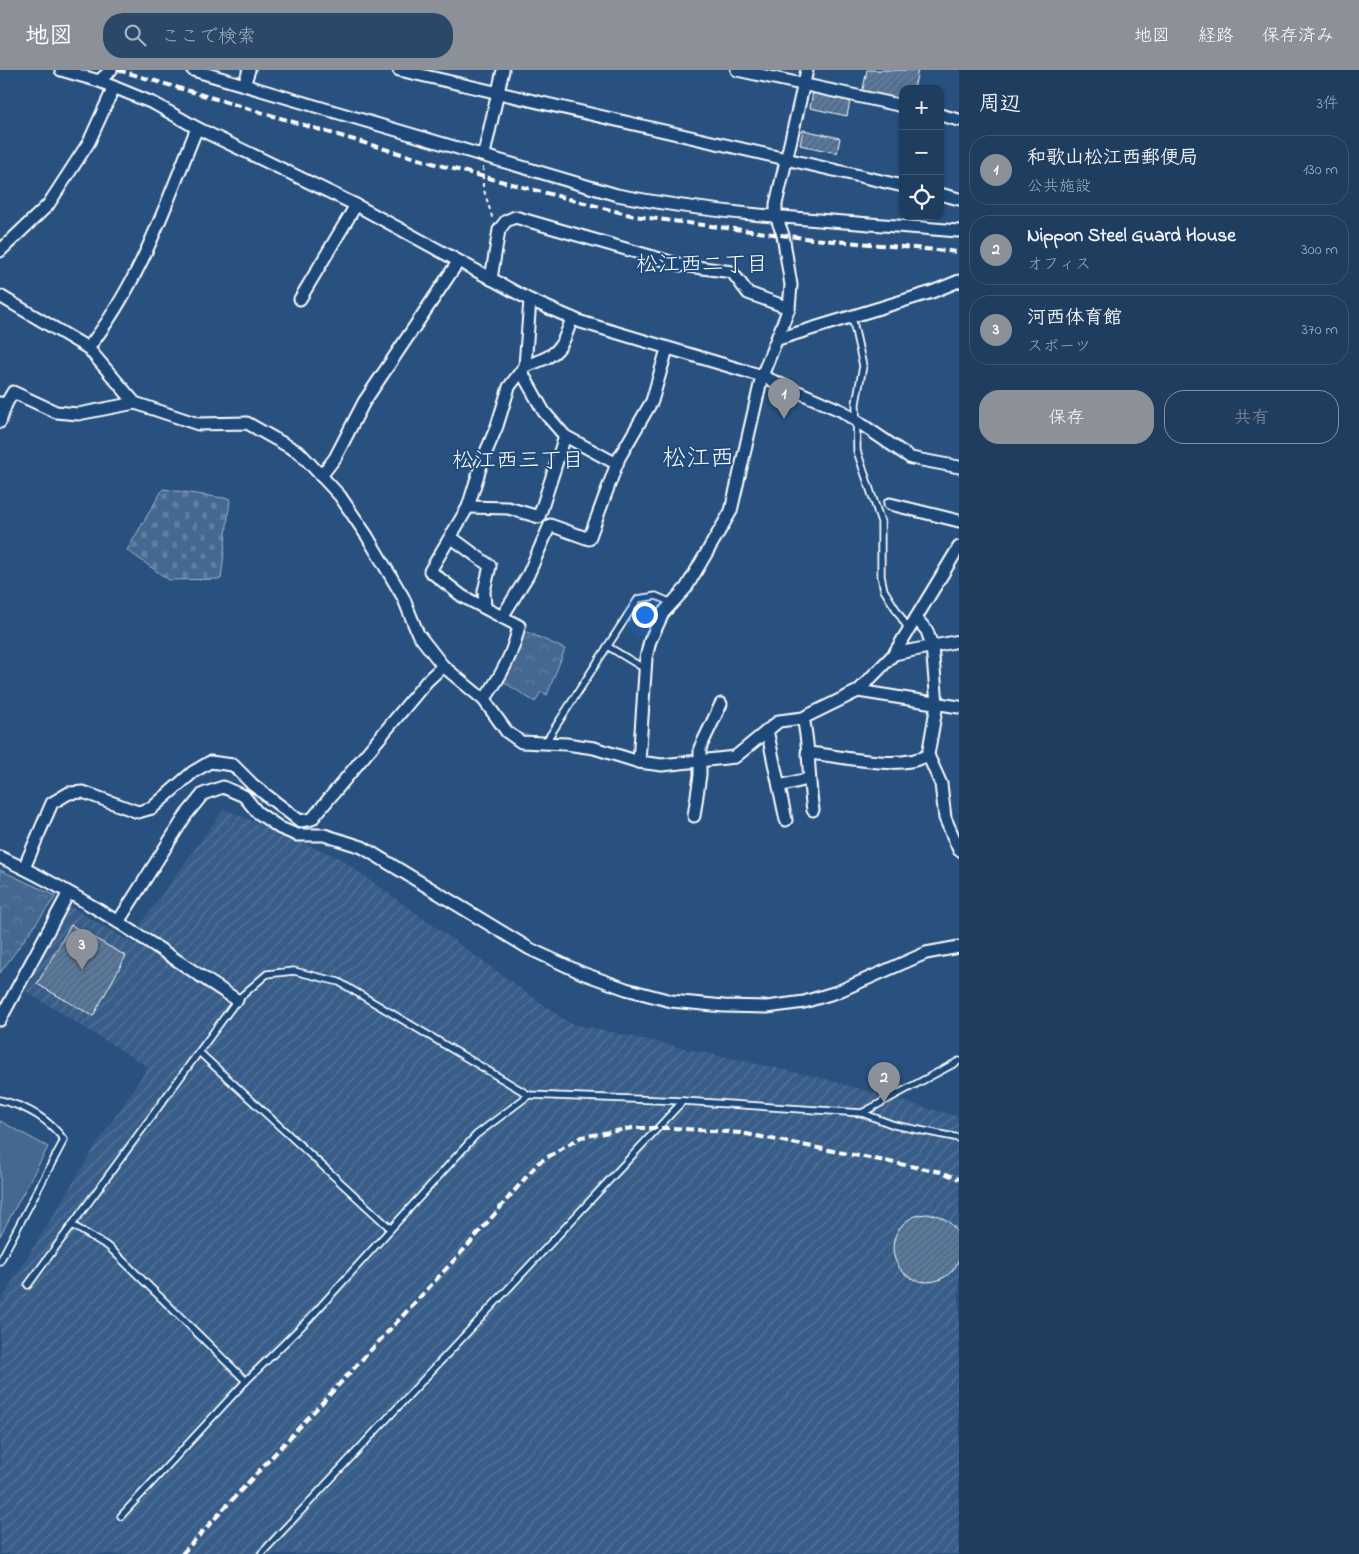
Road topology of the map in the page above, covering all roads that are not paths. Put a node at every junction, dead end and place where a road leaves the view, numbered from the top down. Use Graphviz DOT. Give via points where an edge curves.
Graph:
graph roads {
  1 [pos="60,70"];
  2 [pos="111,70"];
  3 [pos="193,70"];
  4 [pos="250,70"];
  5 [pos="399,70"];
  6 [pos="504,70"];
  7 [pos="738,70"];
  8 [pos="808,70"];
  9 [pos="99,81"];
  10 [pos="804,85"];
  11 [pos="244,86"];
  12 [pos="114,88"];
  13 [pos="498,93"];
  14 [pos="899,105"];
  15 [pos="944,116"];
  16 [pos="959,120"];
  17 [pos="197,128"];
  18 [pos="484,154"];
  19 [pos="786,159"];
  20 [pos="899,185"];
  21 [pos="944,195"];
  22 [pos="959,199"];
  23 [pos="356,205"];
  24 [pos="776,216"];
  25 [pos="959,232"];
  26 [pos="0,251"];
  27 [pos="458,262"];
  28 [pos="491,279"];
  29 [pos="959,282"];
  30 [pos="0,296"];
  31 [pos="300,299"];
  32 [pos="530,300"];
  33 [pos="789,308"];
  34 [pos="852,317"];
  35 [pos="572,318"];
  36 [pos="778,338"];
  37 [pos="88,348"];
  38 [pos="667,349"];
  39 [pos="523,368"];
  40 [pos="762,376"];
  41 [pos="135,402"];
  42 [pos="3,404"];
  43 [pos="856,420"];
  44 [pos="0,422"];
  45 [pos="565,436"];
  46 [pos="617,464"];
  47 [pos="959,467"];
  48 [pos="321,476"];
  49 [pos="890,504"];
  50 [pos="468,507"];
  51 [pos="959,521"];
  52 [pos="452,538"];
  53 [pos="959,547"];
  54 [pos="672,602"];
  55 [pos="485,608"];
  56 [pos="502,617"];
  57 [pos="916,618"];
  58 [pos="909,630"];
  59 [pos="959,641"];
  60 [pos="607,646"];
  61 [pos="932,646"];
  62 [pos="894,654"];
  63 [pos="443,666"];
  64 [pos="645,669"];
  65 [pos="858,690"];
  66 [pos="484,700"];
  67 [pos="721,704"];
  68 [pos="937,704"];
  69 [pos="959,707"];
  70 [pos="803,718"];
  71 [pos="767,730"];
  72 [pos="545,743"];
  73 [pos="807,753"];
  74 [pos="928,755"];
  75 [pos="699,760"];
  76 [pos="638,762"];
  77 [pos="808,779"];
  78 [pos="253,785"];
  79 [pos="779,786"];
  80 [pos="244,796"];
  81 [pos="813,810"];
  82 [pos="694,816"];
  83 [pos="786,820"];
  84 [pos="959,850"];
  85 [pos="0,857"];
  86 [pos="24,868"];
  87 [pos="68,894"];
  88 [pos="118,922"];
  89 [pos="959,946"];
  90 [pos="237,1000"];
  91 [pos="0,1020"];
  92 [pos="199,1052"];
  93 [pos="959,1061"];
  94 [pos="529,1095"];
  95 [pos="0,1100"];
  96 [pos="682,1101"];
  97 [pos="862,1113"];
  98 [pos="959,1138"];
  99 [pos="72,1225"];
  100 [pos="390,1228"];
  101 [pos="0,1261"];
  102 [pos="28,1285"];
  103 [pos="246,1382"];
  104 [pos="121,1516"];
  105 [pos="261,1554"];
  1 -- 9 [label="street"];
  2 -- 9 [label="street"];
  3 -- 11 [label="street"];
  4 -- 11 [label="street"];
  5 -- 13 [label="street"];
  6 -- 13 [label="street"];
  7 -- 10 [label="street"];
  8 -- 10 [label="street"];
  9 -- 12 [label="street"];
  10 -- 14 [label="street"];
  10 -- 19 [label="street"];
  11 -- 18 [label="street"];
  12 -- 17 [label="street" via="155,104"];
  12 -- 26 [label="street" via="89,142 48,205"];
  13 -- 18 [label="street"];
  13 -- 19 [label="street"];
  15 -- 16 [label="street"];
  17 -- 23 [label="street"];
  17 -- 37 [label="street" via="144,259 108,323"];
  18 -- 24 [label="street" via="617,195"];
  19 -- 20 [label="street"];
  19 -- 24 [label="street"];
  21 -- 22 [label="street"];
  23 -- 27 [label="street"];
  23 -- 31 [label="street"];
  24 -- 25 [label="street"];
  24 -- 33 [label="street" via="791,285"];
  27 -- 28 [label="street"];
  27 -- 48 [label="street" via="364,402 335,458"];
  28 -- 32 [label="street"];
  28 -- 33 [label="street" via="499,230 515,217 681,265 732,272 748,293"];
  29 -- 34 [label="street"];
  30 -- 37 [label="street"];
  32 -- 35 [label="street"];
  32 -- 39 [label="street"];
  33 -- 36 [label="street"];
  34 -- 36 [label="street"];
  34 -- 43 [label="lane" via="863,366"];
  35 -- 38 [label="street"];
  35 -- 39 [label="street" via="561,347 546,359"];
  36 -- 40 [label="street"];
  37 -- 41 [label="street"];
  38 -- 40 [label="street"];
  38 -- 46 [label="street" via="652,401"];
  39 -- 45 [label="street" via="544,412"];
  39 -- 50 [label="street" via="509,387"];
  40 -- 43 [label="street" via="820,400"];
  40 -- 54 [label="street" via="731,511 686,588"];
  41 -- 42 [label="street" via="78,414 56,412 13,392"];
  41 -- 48 [label="street" via="198,424 247,423 300,453"];
  42 -- 44 [label="street"];
  43 -- 47 [label="street" via="911,458"];
  43 -- 58 [label="lane" via="857,451 881,522 884,590"];
  45 -- 46 [label="street"];
  45 -- 50 [label="street" via="540,518 508,508"];
  46 -- 56 [label="street" via="589,540 550,525 528,575"];
  48 -- 63 [label="street" via="340,496 367,536 403,597 418,634"];
  49 -- 51 [label="street"];
  50 -- 52 [label="street"];
  52 -- 55 [label="street" via="490,566 484,591"];
  52 -- 55 [label="street" via="430,571 462,596"];
  53 -- 57 [label="street"];
  54 -- 60 [label="lane" via="656,596 638,599"];
  54 -- 64 [label="street" via="663,612 650,641"];
  55 -- 56 [label="street"];
  56 -- 66 [label="street" via="519,626 503,674"];
  57 -- 58 [label="street"];
  57 -- 61 [label="street" via="927,631"];
  58 -- 62 [label="street"];
  59 -- 61 [label="street"];
  60 -- 64 [label="lane"];
  60 -- 72 [label="lane"];
  61 -- 62 [label="street"];
  61 -- 68 [label="street"];
  62 -- 65 [label="street"];
  63 -- 66 [label="street"];
  63 -- 78 [label="street" via="312,820 300,821"];
  64 -- 76 [label="street"];
  65 -- 68 [label="street"];
  65 -- 70 [label="street"];
  66 -- 72 [label="street" via="507,732 521,742"];
  67 -- 75 [label="street" via="700,748"];
  68 -- 69 [label="street"];
  68 -- 74 [label="street"];
  70 -- 71 [label="street" via="779,721"];
  70 -- 73 [label="street" via="808,738"];
  71 -- 75 [label="street" via="736,756"];
  71 -- 79 [label="street"];
  72 -- 76 [label="street" via="594,748"];
  73 -- 74 [label="street" via="917,762"];
  73 -- 77 [label="street"];
  74 -- 84 [label="street" via="941,784 946,818"];
  75 -- 76 [label="street" via="662,766"];
  75 -- 82 [label="street"];
  77 -- 79 [label="street"];
  77 -- 81 [label="street"];
  78 -- 80 [label="street"];
  78 -- 86 [label="street" via="233,765 218,761 193,772 152,808 138,812 83,792 69,793 52,803"];
  79 -- 83 [label="street"];
  80 -- 88 [label="street" via="223,787 202,794"];
  80 -- 89 [label="street" via="256,812 280,828 297,835 324,835 362,847 530,949 582,973 672,1001 724,1006 804,1002 837,992 926,953"];
  85 -- 86 [label="street"];
  86 -- 87 [label="street"];
  87 -- 88 [label="street"];
  87 -- 91 [label="street"];
  88 -- 90 [label="street"];
  90 -- 92 [label="lane"];
  90 -- 94 [label="lane" via="267,974 294,971 339,982"];
  92 -- 99 [label="lane"];
  92 -- 100 [label="lane"];
  93 -- 97 [label="lane"];
  94 -- 96 [label="lane"];
  94 -- 100 [label="lane" via="476,1135"];
  95 -- 101 [label="lane" via="21,1105 54,1125 64,1140"];
  96 -- 97 [label="lane"];
  96 -- 105 [label="lane"];
  97 -- 98 [label="lane" via="894,1125"];
  99 -- 102 [label="lane"];
  99 -- 103 [label="lane" via="109,1247"];
  100 -- 103 [label="lane" via="310,1318"];
  103 -- 104 [label="lane"];
}
